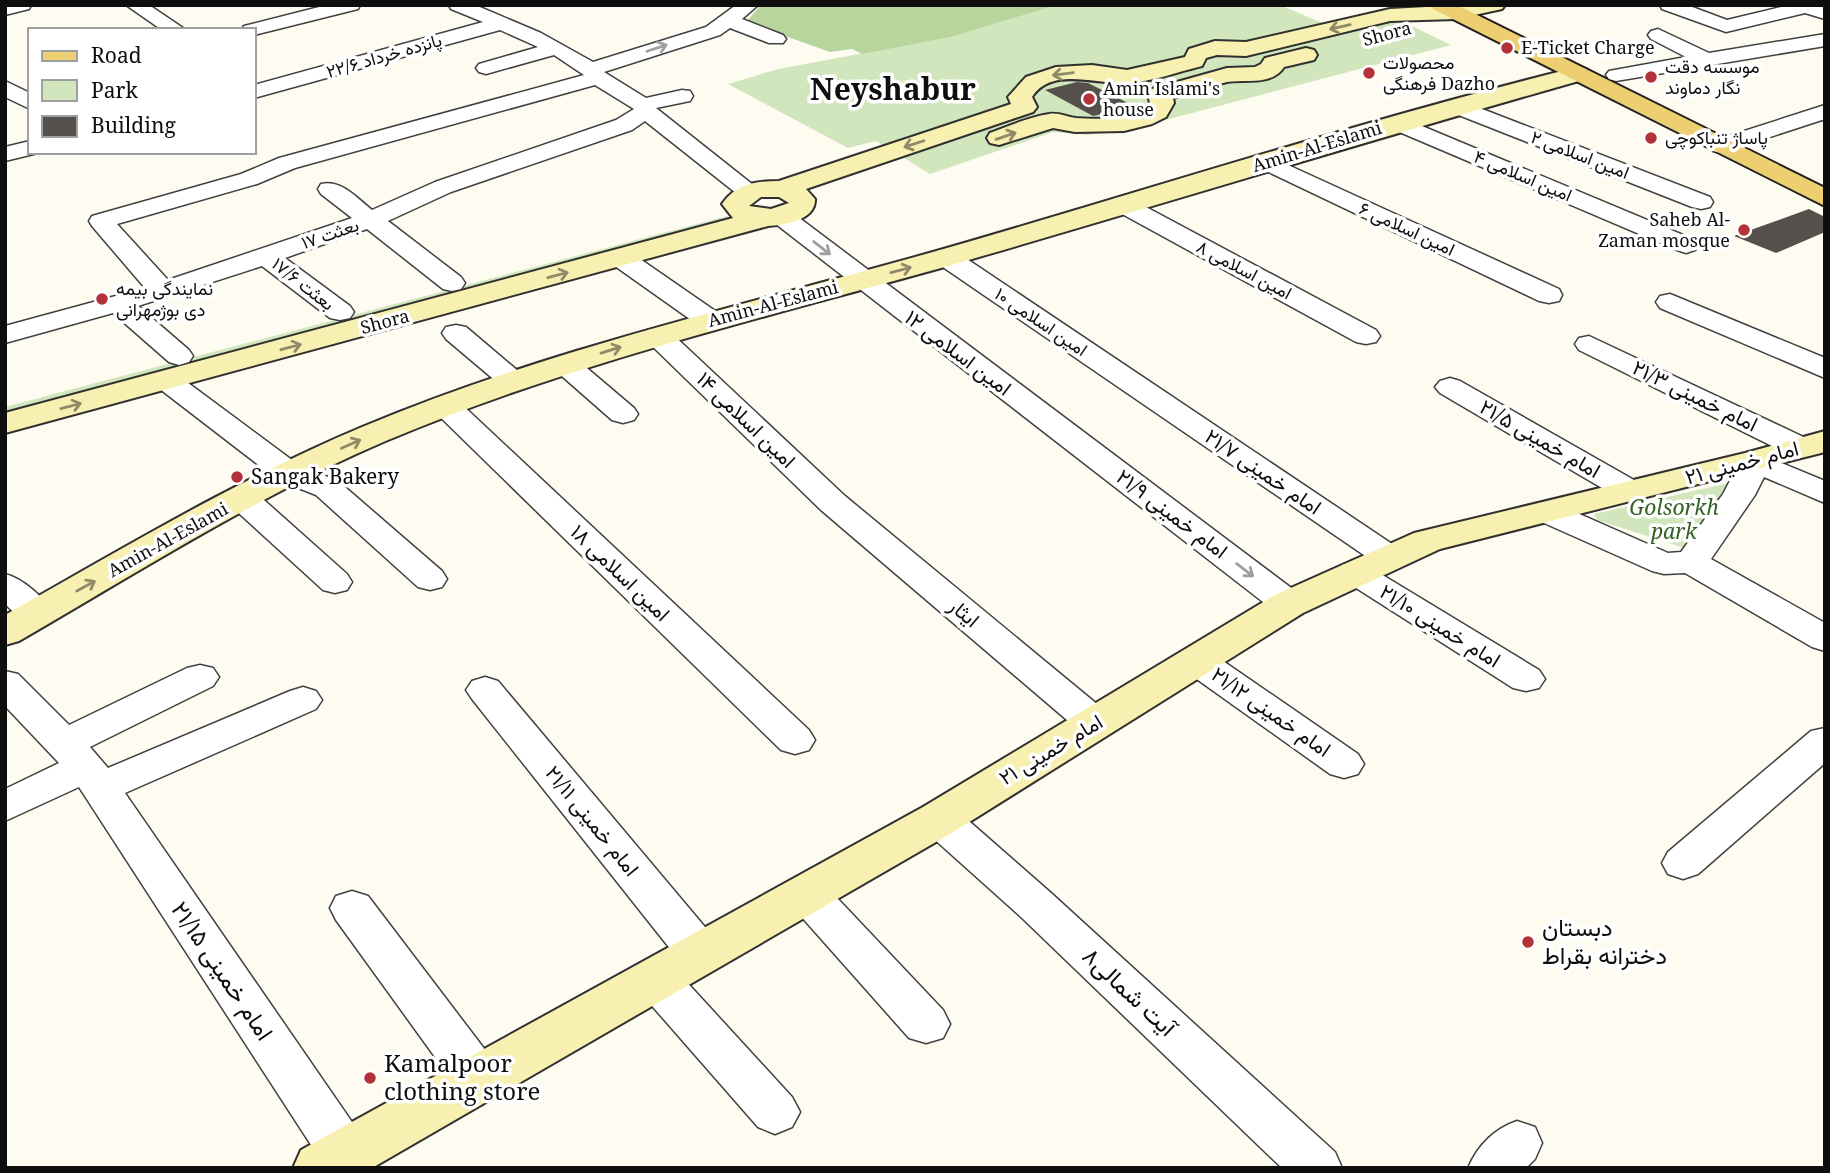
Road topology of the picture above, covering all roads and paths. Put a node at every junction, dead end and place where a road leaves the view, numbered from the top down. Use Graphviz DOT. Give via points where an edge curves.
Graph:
graph roads {
  1 [pos="22,5"];
  2 [pos="135,5"];
  3 [pos="351,5"];
  4 [pos="458,5"];
  5 [pos="1495,5"];
  6 [pos="1669,5"];
  7 [pos="5,9"];
  8 [pos="1448,9"];
  9 [pos="737,10"];
  10 [pos="1825,13"];
  11 [pos="499,24"];
  12 [pos="173,28"];
  13 [pos="256,29"];
  14 [pos="1658,35"];
  15 [pos="776,39"];
  16 [pos="1825,40"];
  17 [pos="554,49"];
  18 [pos="1702,61"];
  19 [pos="486,68"];
  20 [pos="595,73"];
  21 [pos="1578,74"];
  22 [pos="1616,75"];
  23 [pos="1726,75"];
  24 [pos="5,87"];
  25 [pos="259,87"];
  26 [pos="681,96"];
  27 [pos="28,102"];
  28 [pos="291,103"];
  29 [pos="1459,107"];
  30 [pos="645,108"];
  31 [pos="1825,112"];
  32 [pos="1398,123"];
  33 [pos="1721,146"];
  34 [pos="28,148"];
  35 [pos="5,153"];
  36 [pos="1266,162"];
  37 [pos="330,189"];
  38 [pos="1825,198"];
  39 [pos="1702,202"];
  40 [pos="1122,204"];
  41 [pos="767,207"];
  42 [pos="370,220"];
  43 [pos="1686,245"];
  44 [pos="267,256"];
  45 [pos="946,257"];
  46 [pos="621,258"];
  47 [pos="863,280"];
  48 [pos="452,283"];
  49 [pos="163,291"];
  50 [pos="1549,295"];
  51 [pos="1670,302"];
  52 [pos="118,303"];
  53 [pos="340,312"];
  54 [pos="711,321"];
  55 [pos="456,333"];
  56 [pos="5,335"];
  57 [pos="1366,336"];
  58 [pos="658,337"];
  59 [pos="1589,344"];
  60 [pos="565,364"];
  61 [pos="173,368"];
  62 [pos="1825,369"];
  63 [pos="514,382"];
  64 [pos="1137,386"];
  65 [pos="1450,387"];
  66 [pos="5,401"];
  67 [pos="446,406"];
  68 [pos="622,414"];
  69 [pos="5,423"];
  70 [pos="1054,425"];
  71 [pos="1813,444"];
  72 [pos="1755,461"];
  73 [pos="289,473"];
  74 [pos="1630,491"];
  75 [pos="1825,493"];
  76 [pos="243,499"];
  77 [pos="834,503"];
  78 [pos="1547,512"];
  79 [pos="1690,562"];
  80 [pos="1371,565"];
  81 [pos="430,579"];
  82 [pos="335,582"];
  83 [pos="5,585"];
  84 [pos="1289,604"];
  85 [pos="37,614"];
  86 [pos="5,632"];
  87 [pos="1825,639"];
  88 [pos="1198,661"];
  89 [pos="200,677"];
  90 [pos="1526,679"];
  91 [pos="5,683"];
  92 [pos="485,690"];
  93 [pos="303,700"];
  94 [pos="1095,723"];
  95 [pos="795,740"];
  96 [pos="1825,741"];
  97 [pos="1344,764"];
  98 [pos="83,766"];
  99 [pos="5,806"];
  100 [pos="939,819"];
  101 [pos="1683,863"];
  102 [pos="806,893"];
  103 [pos="352,908"];
  104 [pos="699,952"];
  105 [pos="655,978"];
  106 [pos="926,1024"];
  107 [pos="478,1078"];
  108 [pos="775,1112"];
  109 [pos="333,1161"];
  110 [pos="1317,1168"];
  1 -- 7 [label="street"];
  2 -- 12 [label="street"];
  3 -- 13 [label="street"];
  4 -- 11 [label="street, امین اسلامی ۱۲"];
  5 -- 8 [label="main road"];
  6 -- 10 [label="street" via="1726,26 1806,8"];
  8 -- 21 [label="main road"];
  41 -- 8 [label="main road, Shora, one-way" via="1052,120 1075,125 1143,119 1157,112 1163,103 1160,94 1227,75 1259,74 1273,63 1415,27"];
  8 -- 41 [label="main road, Shora, one-way" via="1390,15 1246,49 1208,50 1197,54 1194,61 1128,77 1079,72 1036,80 1023,88 1020,97 1025,107 780,189"];
  9 -- 15 [label="street"];
  20 -- 9 [label="street, one-way" via="713,30"];
  11 -- 17 [label="street, امین اسلامی ۱۲"];
  11 -- 25 [label="street, پانزده خرداد ۲۲/۶"];
  14 -- 18 [label="street"];
  16 -- 18 [label="street"];
  17 -- 19 [label="street"];
  17 -- 20 [label="street, امین اسلامی ۱۲"];
  18 -- 22 [label="street"];
  18 -- 23 [label="street"];
  20 -- 30 [label="street, امین اسلامی ۱۲"];
  20 -- 49 [label="street" via="101,221"];
  21 -- 29 [label="main road, Amin-Al-Eslami"];
  21 -- 33 [label="main road"];
  24 -- 27 [label="street"];
  25 -- 28 [label="street"];
  26 -- 30 [label="street, بعثت ۱۷"];
  29 -- 32 [label="main road, Amin-Al-Eslami"];
  29 -- 39 [label="street, امین اسلامی ۲"];
  30 -- 41 [label="street, امین اسلامی ۱۲"];
  30 -- 42 [label="street, بعثت ۱۷" via="624,125 443,187"];
  31 -- 33 [label="street"];
  32 -- 36 [label="main road, Amin-Al-Eslami"];
  32 -- 43 [label="street, امین اسلامی ۴"];
  33 -- 38 [label="main road"];
  34 -- 35 [label="street"];
  36 -- 40 [label="main road, Amin-Al-Eslami"];
  36 -- 50 [label="street, امین اسلامی ۶"];
  37 -- 42 [label="street"];
  40 -- 45 [label="main road, Amin-Al-Eslami"];
  40 -- 57 [label="street, امین اسلامی ۸"];
  41 -- 46 [label="main road, Shora"];
  41 -- 47 [label="street, امین اسلامی ۱۲, one-way"];
  41 -- 48 [label="main road, Shora"];
  42 -- 44 [label="street, بعثت ۱۷"];
  42 -- 48 [label="street"];
  44 -- 49 [label="street, بعثت ۱۷"];
  44 -- 53 [label="street, بعثت ۱۷/۶"];
  47 -- 45 [label="main road, Amin-Al-Eslami, one-way"];
  45 -- 64 [label="street, امین اسلامی ۱۰"];
  46 -- 54 [label="street"];
  61 -- 46 [label="main road, Shora, one-way"];
  47 -- 54 [label="main road, Amin-Al-Eslami"];
  47 -- 70 [label="street, امین اسلامی ۱۲"];
  48 -- 53 [label="main road, Shora"];
  49 -- 52 [label="street, بعثت ۱۷"];
  51 -- 62 [label="street"];
  52 -- 56 [label="street, بعثت ۱۷"];
  52 -- 61 [label="street"];
  53 -- 61 [label="main road, Shora"];
  54 -- 58 [label="main road, Amin-Al-Eslami"];
  55 -- 63 [label="street"];
  60 -- 58 [label="main road, Amin-Al-Eslami, one-way"];
  58 -- 77 [label="street, امین اسلامی ۱۴"];
  59 -- 71 [label="street, امام خمینی ۲۱/۳"];
  60 -- 63 [label="main road, Amin-Al-Eslami"];
  60 -- 68 [label="street"];
  61 -- 66 [label="main road, Shora"];
  69 -- 61 [label="main road, Shora, one-way"];
  61 -- 73 [label="street"];
  63 -- 67 [label="main road, Amin-Al-Eslami"];
  64 -- 80 [label="street, امام خمینی ۲۱/۷"];
  65 -- 74 [label="street, امام خمینی ۲۱/۵"];
  73 -- 67 [label="main road, Amin-Al-Eslami, one-way"];
  67 -- 95 [label="street, امین اسلامی ۱۸"];
  70 -- 84 [label="street, امام خمینی ۲۱/۹, one-way"];
  71 -- 72 [label="main road, امام خمینی ۲۱"];
  72 -- 74 [label="main road, امام خمینی ۲۱"];
  72 -- 75 [label="street"];
  72 -- 79 [label="street" via="1739,495"];
  73 -- 76 [label="main road, Amin-Al-Eslami"];
  73 -- 81 [label="street" via="327,488"];
  74 -- 78 [label="main road, امام خمینی ۲۱"];
  76 -- 82 [label="street"];
  85 -- 76 [label="main road, Amin-Al-Eslami, one-way"];
  77 -- 94 [label="street, ایثار"];
  78 -- 79 [label="street" via="1664,564"];
  78 -- 80 [label="main road, امام خمینی ۲۱" via="1427,541"];
  79 -- 87 [label="street"];
  80 -- 84 [label="main road, امام خمینی ۲۱"];
  80 -- 90 [label="street, امام خمینی ۲۱/۱۰"];
  83 -- 85 [label="street"];
  84 -- 88 [label="main road, امام خمینی ۲۱"];
  85 -- 86 [label="main road, Amin-Al-Eslami"];
  88 -- 94 [label="main road, امام خمینی ۲۱"];
  88 -- 97 [label="street, امام خمینی ۲۱/۱۲"];
  89 -- 98 [label="street"];
  91 -- 98 [label="street, امام خمینی ۲۱/۱۵"];
  92 -- 104 [label="street, امام خمینی ۲۱/۱۱"];
  93 -- 98 [label="street"];
  94 -- 100 [label="main road, امام خمینی ۲۱"];
  96 -- 101 [label="street"];
  98 -- 99 [label="street"];
  98 -- 109 [label="street, امام خمینی ۲۱/۱۵"];
  100 -- 102 [label="main road, امام خمینی ۲۱"];
  100 -- 110 [label="street, آیت شمالی۸"];
  102 -- 104 [label="main road, امام خمینی ۲۱"];
  102 -- 106 [label="street"];
  103 -- 107 [label="street"];
  104 -- 105 [label="main road, امام خمینی ۲۱"];
  105 -- 107 [label="main road, امام خمینی ۲۱"];
  105 -- 108 [label="street"];
  107 -- 109 [label="main road, امام خمینی ۲۱"];
}
